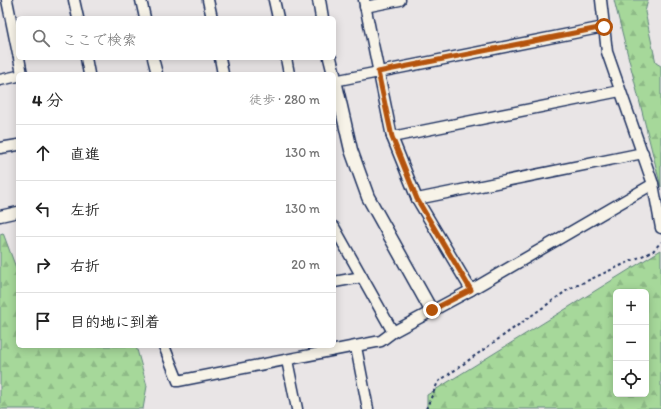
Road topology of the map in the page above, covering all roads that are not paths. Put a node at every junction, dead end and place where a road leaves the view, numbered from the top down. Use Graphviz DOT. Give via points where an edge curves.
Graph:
graph roads {
  1 [pos="7,0"];
  2 [pos="74,0"];
  3 [pos="142,0"];
  4 [pos="208,0"];
  5 [pos="274,0"];
  6 [pos="319,0"];
  7 [pos="400,0"];
  8 [pos="601,0"];
  9 [pos="364,3"];
  10 [pos="5,12"];
  11 [pos="78,16"];
  12 [pos="145,16"];
  13 [pos="212,16"];
  14 [pos="278,16"];
  15 [pos="322,16"];
  16 [pos="604,27"];
  17 [pos="16,48"];
  18 [pos="19,60"];
  19 [pos="86,60"];
  20 [pos="153,60"];
  21 [pos="220,60"];
  22 [pos="286,60"];
  23 [pos="330,60"];
  24 [pos="22,72"];
  25 [pos="89,72"];
  26 [pos="156,72"];
  27 [pos="223,72"];
  28 [pos="289,72"];
  29 [pos="333,72"];
  30 [pos="378,72"];
  31 [pos="16,76"];
  32 [pos="336,78"];
  33 [pos="0,80"];
  34 [pos="336,86"];
  35 [pos="620,90"];
  36 [pos="392,137"];
  37 [pos="16,145"];
  38 [pos="0,148"];
  39 [pos="643,153"];
  40 [pos="653,184"];
  41 [pos="417,199"];
  42 [pos="16,212"];
  43 [pos="0,216"];
  44 [pos="661,228"];
  45 [pos="336,231"];
  46 [pos="362,277"];
  47 [pos="336,282"];
  48 [pos="471,290"];
  49 [pos="432,310"];
  50 [pos="393,332"];
  51 [pos="356,347"];
  52 [pos="165,348"];
  53 [pos="287,360"];
  54 [pos="297,409"];
  55 [pos="368,409"];
  1 -- 10 [label="street"];
  2 -- 11 [label="street"];
  3 -- 12 [label="street"];
  4 -- 13 [label="street"];
  5 -- 14 [label="street"];
  6 -- 15 [label="street"];
  7 -- 9 [label="street"];
  8 -- 16 [label="street"];
  9 -- 30 [label="street"];
  10 -- 17 [label="street"];
  16 -- 30 [label="street"];
  16 -- 35 [label="street" via="607,52"];
  18 -- 24 [label="street"];
  19 -- 25 [label="street"];
  20 -- 26 [label="street"];
  21 -- 27 [label="street"];
  22 -- 28 [label="street"];
  23 -- 29 [label="street"];
  30 -- 32 [label="street"];
  30 -- 36 [label="street"];
  31 -- 33 [label="street"];
  34 -- 49 [label="street" via="351,150 368,197"];
  35 -- 36 [label="street"];
  35 -- 39 [label="street"];
  36 -- 41 [label="street"];
  37 -- 38 [label="street"];
  39 -- 40 [label="street"];
  39 -- 41 [label="street"];
  40 -- 44 [label="street"];
  40 -- 48 [label="street"];
  41 -- 48 [label="street"];
  42 -- 43 [label="street"];
  45 -- 46 [label="street"];
  46 -- 47 [label="street"];
  46 -- 50 [label="street"];
  48 -- 49 [label="street"];
  49 -- 50 [label="street"];
  50 -- 51 [label="street" via="381,341"];
  51 -- 53 [label="street"];
  51 -- 55 [label="street"];
  52 -- 53 [label="street" via="178,381"];
  53 -- 54 [label="street"];
}
